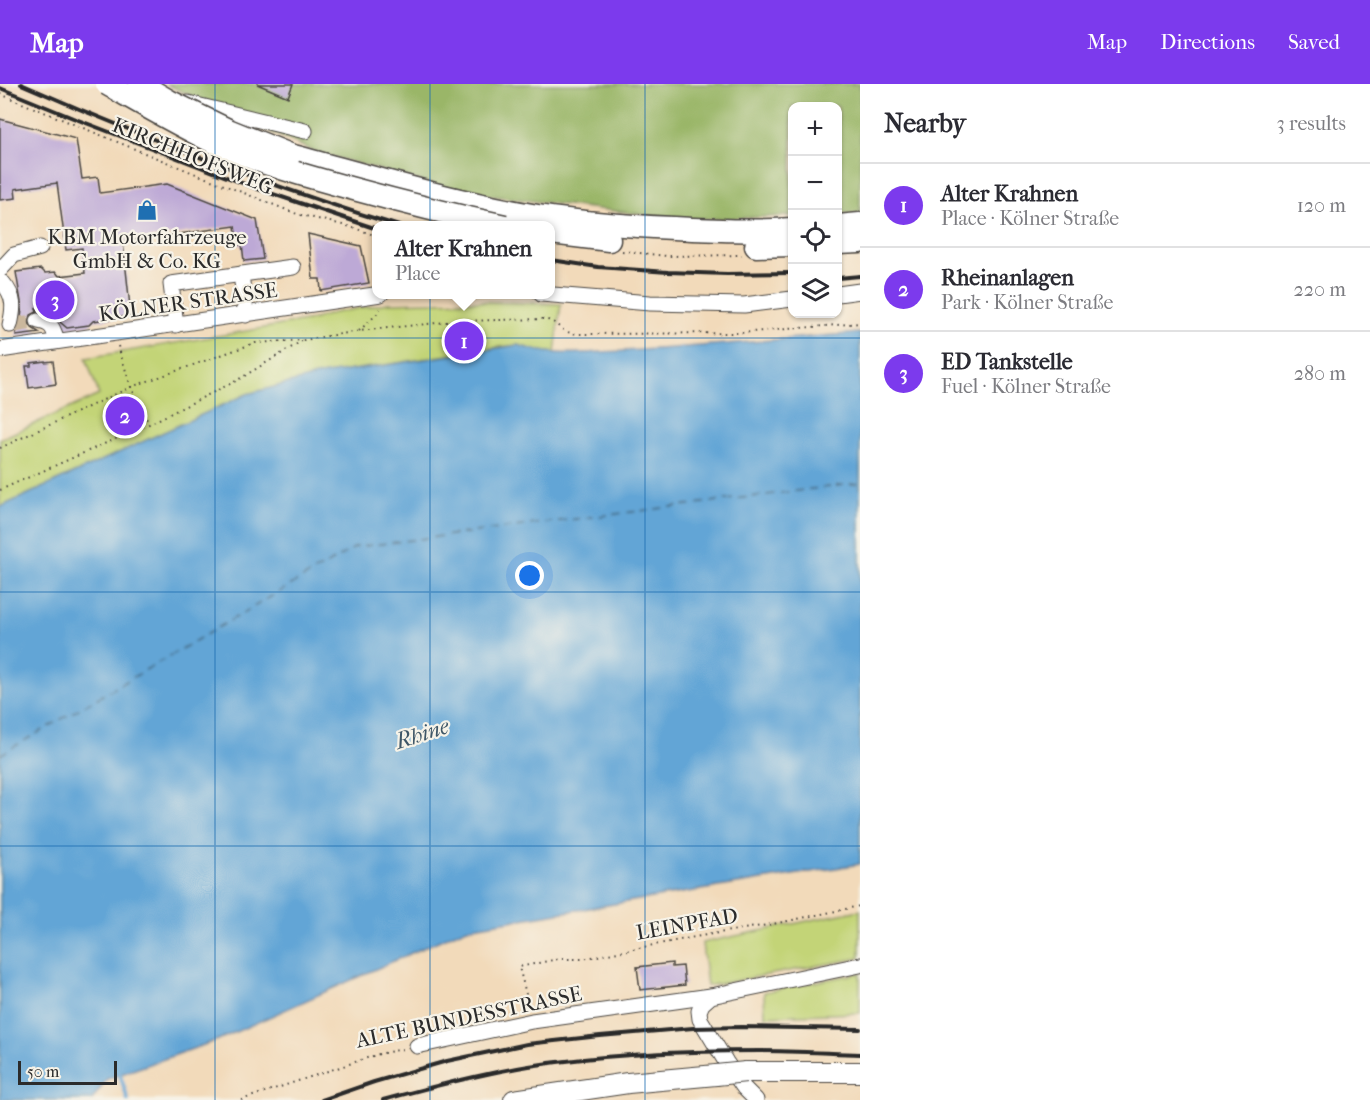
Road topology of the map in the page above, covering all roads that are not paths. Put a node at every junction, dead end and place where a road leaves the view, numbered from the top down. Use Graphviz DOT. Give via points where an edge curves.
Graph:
graph roads {
  1 [pos="108,84"];
  2 [pos="140,84"];
  3 [pos="305,131"];
  4 [pos="486,221"];
  5 [pos="860,224"];
  6 [pos="842,226"];
  7 [pos="788,229"];
  8 [pos="555,233"];
  9 [pos="860,242"];
  10 [pos="842,243"];
  11 [pos="788,245"];
  12 [pos="40,248"];
  13 [pos="293,267"];
  14 [pos="0,270"];
  15 [pos="241,274"];
  16 [pos="0,283"];
  17 [pos="860,291"];
  18 [pos="842,293"];
  19 [pos="555,295"];
  20 [pos="382,299"];
  21 [pos="788,299"];
  22 [pos="246,315"];
  23 [pos="38,321"];
  24 [pos="6,325"];
  25 [pos="176,325"];
  26 [pos="57,341"];
  27 [pos="2,350"];
  28 [pos="860,964"];
  29 [pos="711,996"];
  30 [pos="417,1046"];
  31 [pos="860,1072"];
  32 [pos="514,1100"];
  33 [pos="756,1100"];
  1 -- 3 [label="street"];
  1 -- 4 [label="highway, bridge" via="220,145 284,170"];
  2 -- 7 [label="highway, bridge" via="228,130 290,155 472,202 538,216 625,226"];
  5 -- 6 [label="highway"];
  8 -- 11 [label="highway" via="710,246"];
  9 -- 10 [label="highway"];
  12 -- 14 [label="street" via="14,255"];
  13 -- 15 [label="street"];
  15 -- 22 [label="street"];
  15 -- 25 [label="street" via="171,284"];
  16 -- 24 [label="street" via="11,292 13,313"];
  17 -- 18 [label="street"];
  19 -- 21 [label="street" via="650,303 744,304"];
  20 -- 22 [label="street, KÖLNER STRASSE"];
  22 -- 25 [label="street, KÖLNER STRASSE"];
  23 -- 26 [label="street" via="48,323"];
  24 -- 27 [label="street"];
  25 -- 26 [label="street, KÖLNER STRASSE"];
  26 -- 27 [label="street, KÖLNER STRASSE"];
  28 -- 29 [label="street, ALTE BUNDESSTRASSE"];
  29 -- 30 [label="street, ALTE BUNDESSTRASSE" via="532,1021"];
  29 -- 33 [label="street" via="702,1004 700,1020"];
  31 -- 32 [label="main road, bridge" via="746,1072 628,1083"];
}
